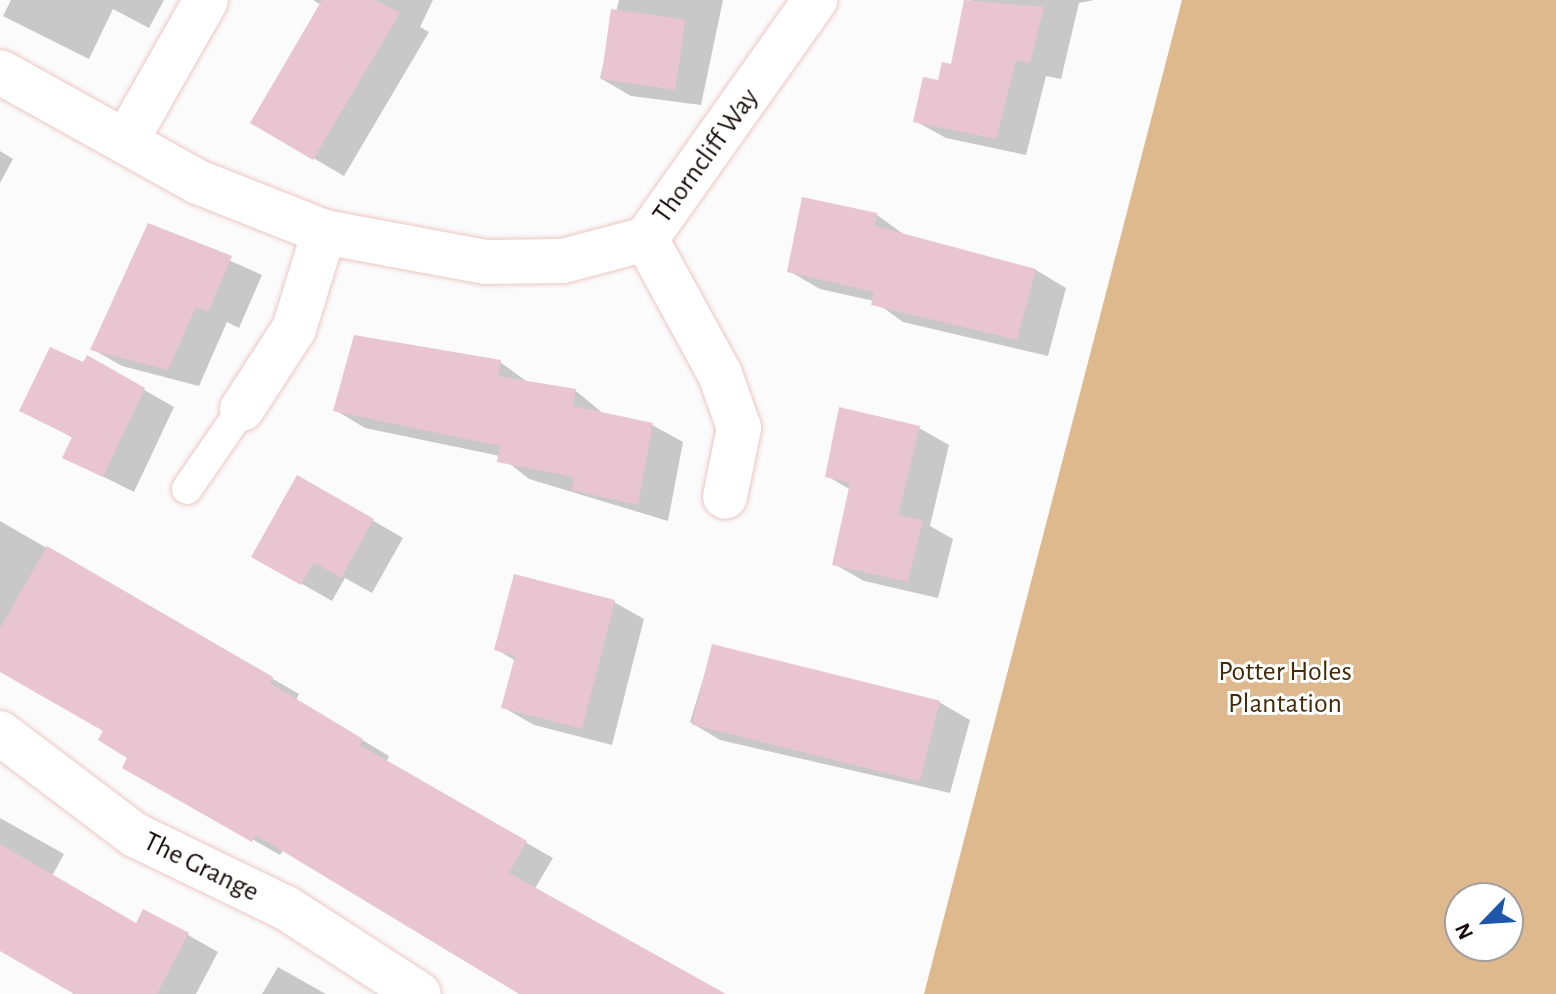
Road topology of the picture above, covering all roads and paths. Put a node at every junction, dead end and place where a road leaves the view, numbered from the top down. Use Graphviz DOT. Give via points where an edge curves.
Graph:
graph roads {
  1 [pos="206,0"];
  2 [pos="815,0"];
  3 [pos="0,72"];
  4 [pos="126,141"];
  5 [pos="324,232"];
  6 [pos="646,239"];
  7 [pos="242,409"];
  8 [pos="187,489"];
  9 [pos="725,497"];
  10 [pos="0,733"];
  11 [pos="412,992"];
  1 -- 4 [label="street"];
  2 -- 6 [label="street, Thorncliff Way"];
  3 -- 4 [label="street, Thorncliff Way"];
  4 -- 5 [label="street, Thorncliff Way" via="198,182"];
  5 -- 6 [label="street, Thorncliff Way" via="498,263 563,261"];
  5 -- 7 [label="street" via="294,329"];
  6 -- 9 [label="street" via="720,374 739,428"];
  7 -- 8 [label="lane"];
  10 -- 11 [label="street, The Grange" via="135,835 286,908"];
}
